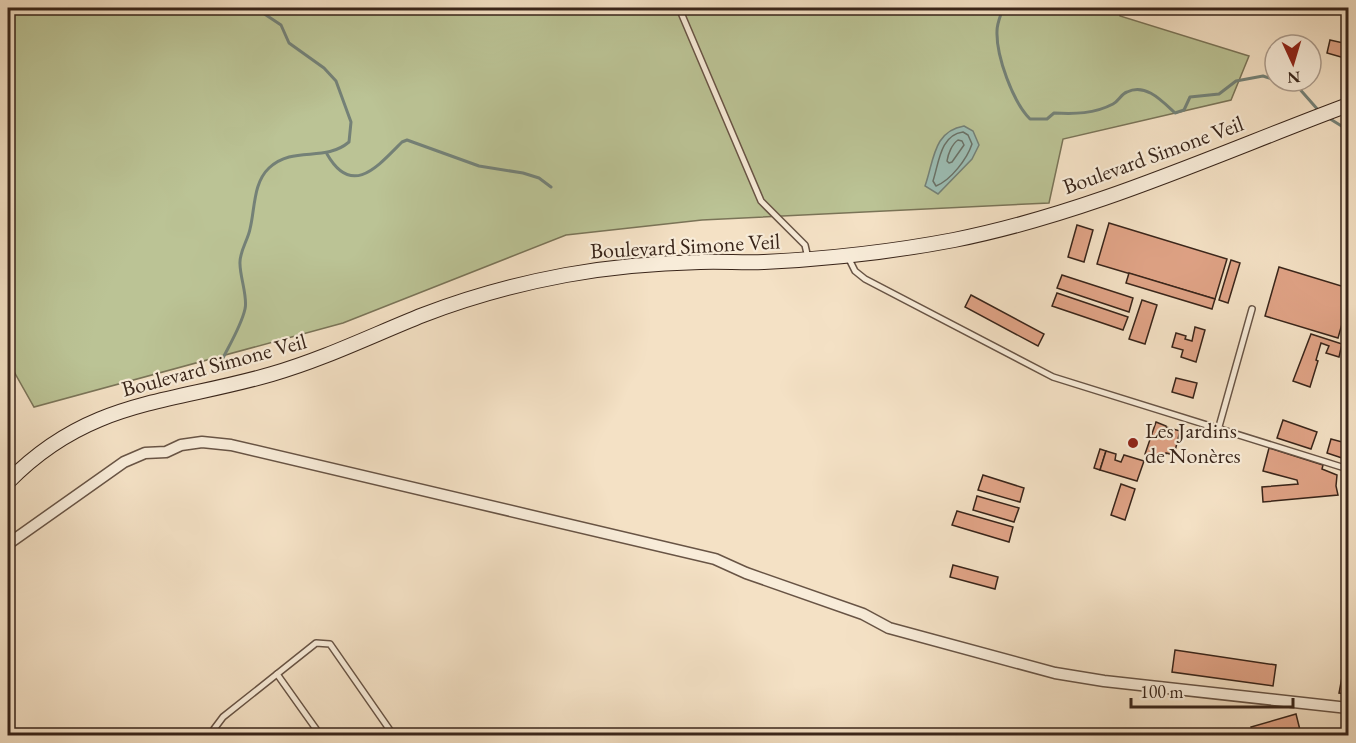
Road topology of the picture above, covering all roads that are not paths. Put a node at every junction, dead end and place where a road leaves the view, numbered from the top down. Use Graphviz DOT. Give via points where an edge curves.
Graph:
graph roads {
  1 [pos="679,8"];
  2 [pos="1348,105"];
  3 [pos="847,256"];
  4 [pos="809,260"];
  5 [pos="1252,309"];
  6 [pos="1218,430"];
  7 [pos="1348,469"];
  8 [pos="8,482"];
  9 [pos="8,544"];
  10 [pos="277,674"];
  11 [pos="1348,708"];
  12 [pos="213,735"];
  13 [pos="321,735"];
  14 [pos="394,735"];
  1 -- 4 [label="lane" via="761,201 805,245"];
  2 -- 3 [label="main road, Boulevard Simone Veil" via="1059,212 956,240"];
  3 -- 4 [label="main road, Boulevard Simone Veil"];
  3 -- 6 [label="lane" via="865,279 1053,377"];
  4 -- 8 [label="main road, Boulevard Simone Veil" via="625,267 509,287 423,315 314,361 112,413 56,441"];
  5 -- 6 [label="lane"];
  6 -- 7 [label="lane"];
  9 -- 11 [label="street" via="124,462 181,445 231,445 715,559 863,614 889,628 1055,673"];
  10 -- 12 [label="lane" via="223,717"];
  10 -- 13 [label="lane"];
  10 -- 14 [label="lane" via="316,643 330,644"];
}
